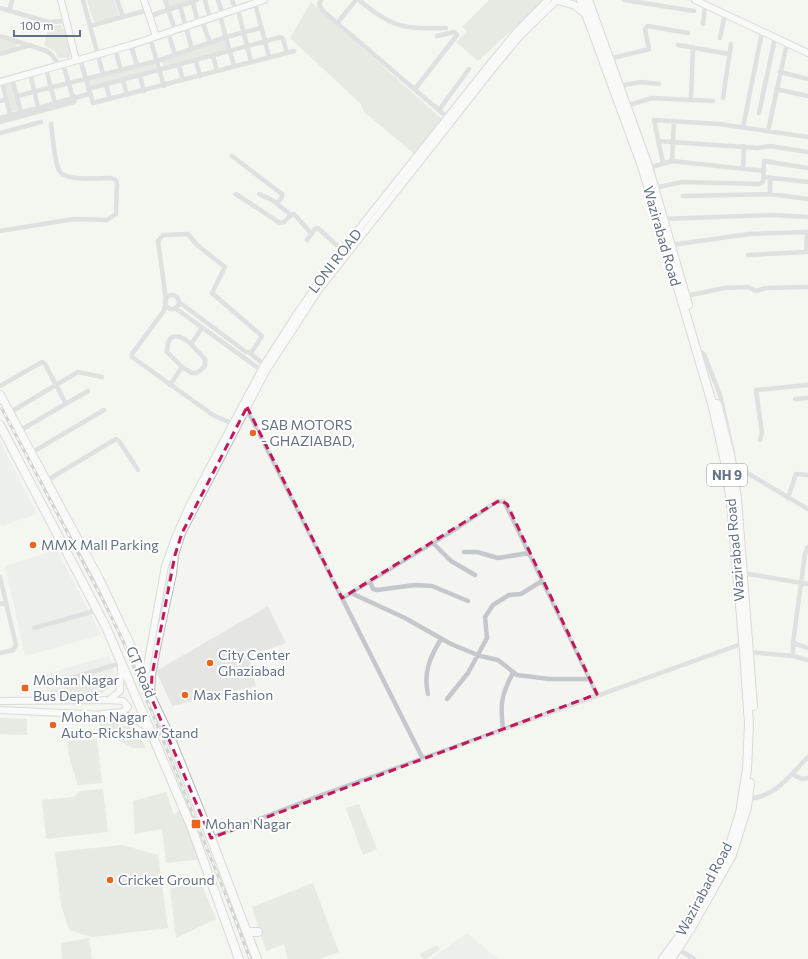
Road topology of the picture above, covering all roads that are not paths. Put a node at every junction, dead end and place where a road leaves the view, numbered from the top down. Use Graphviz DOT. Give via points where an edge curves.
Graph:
graph roads {
  1 [pos="12,0"];
  2 [pos="62,0"];
  3 [pos="83,0"];
  4 [pos="117,0"];
  5 [pos="144,0"];
  6 [pos="164,0"];
  7 [pos="197,0"];
  8 [pos="205,0"];
  9 [pos="218,0"];
  10 [pos="232,0"];
  11 [pos="320,0"];
  12 [pos="358,0"];
  13 [pos="581,0"];
  14 [pos="624,0"];
  15 [pos="695,0"];
  16 [pos="192,1"];
  17 [pos="261,1"];
  18 [pos="553,1"];
  19 [pos="589,1"];
  20 [pos="248,3"];
  21 [pos="705,5"];
  22 [pos="180,6"];
  23 [pos="0,8"];
  24 [pos="168,10"];
  25 [pos="237,10"];
  26 [pos="9,11"];
  27 [pos="694,11"];
  28 [pos="149,13"];
  29 [pos="724,14"];
  30 [pos="222,15"];
  31 [pos="587,15"];
  32 [pos="123,16"];
  33 [pos="210,18"];
  34 [pos="66,21"];
  35 [pos="200,21"];
  36 [pos="338,22"];
  37 [pos="703,24"];
  38 [pos="90,26"];
  39 [pos="186,26"];
  40 [pos="261,28"];
  41 [pos="446,28"];
  42 [pos="172,31"];
  43 [pos="244,32"];
  44 [pos="762,32"];
  45 [pos="688,33"];
  46 [pos="0,36"];
  47 [pos="437,36"];
  48 [pos="153,37"];
  49 [pos="226,37"];
  50 [pos="720,38"];
  51 [pos="776,38"];
  52 [pos="265,42"];
  53 [pos="210,43"];
  54 [pos="787,43"];
  55 [pos="731,44"];
  56 [pos="31,45"];
  57 [pos="131,45"];
  58 [pos="678,45"];
  59 [pos="248,47"];
  60 [pos="693,47"];
  61 [pos="115,49"];
  62 [pos="192,49"];
  63 [pos="294,51"];
  64 [pos="230,52"];
  65 [pos="287,53"];
  66 [pos="0,54"];
  67 [pos="98,54"];
  68 [pos="729,54"];
  69 [pos="808,54"];
  70 [pos="176,55"];
  71 [pos="213,56"];
  72 [pos="269,57"];
  73 [pos="609,59"];
  74 [pos="78,60"];
  75 [pos="157,60"];
  76 [pos="196,61"];
  77 [pos="252,61"];
  78 [pos="494,63"];
  79 [pos="61,64"];
  80 [pos="137,66"];
  81 [pos="179,66"];
  82 [pos="234,66"];
  83 [pos="46,68"];
  84 [pos="469,69"];
  85 [pos="121,70"];
  86 [pos="160,71"];
  87 [pos="217,71"];
  88 [pos="780,72"];
  89 [pos="30,73"];
  90 [pos="103,74"];
  91 [pos="140,76"];
  92 [pos="200,76"];
  93 [pos="12,78"];
  94 [pos="85,78"];
  95 [pos="808,79"];
  96 [pos="123,80"];
  97 [pos="182,80"];
  98 [pos="1,81"];
  99 [pos="68,83"];
  100 [pos="659,84"];
  101 [pos="106,85"];
  102 [pos="164,86"];
  103 [pos="619,86"];
  104 [pos="51,87"];
  105 [pos="415,89"];
  106 [pos="776,89"];
  107 [pos="144,91"];
  108 [pos="34,92"];
  109 [pos="88,92"];
  110 [pos="127,95"];
  111 [pos="17,96"];
  112 [pos="808,96"];
  113 [pos="74,98"];
  114 [pos="691,98"];
  115 [pos="723,98"];
  116 [pos="6,99"];
  117 [pos="110,99"];
  118 [pos="0,101"];
  119 [pos="713,101"];
  120 [pos="55,103"];
  121 [pos="38,107"];
  122 [pos="623,107"];
  123 [pos="439,110"];
  124 [pos="21,112"];
  125 [pos="759,113"];
  126 [pos="10,115"];
  127 [pos="0,118"];
  128 [pos="448,118"];
  129 [pos="674,121"];
  130 [pos="0,122"];
  131 [pos="41,122"];
  132 [pos="51,124"];
  133 [pos="743,127"];
  134 [pos="768,131"];
  135 [pos="0,133"];
  136 [pos="808,138"];
  137 [pos="658,141"];
  138 [pos="673,141"];
  139 [pos="744,146"];
  140 [pos="808,152"];
  141 [pos="232,156"];
  142 [pos="672,161"];
  143 [pos="663,163"];
  144 [pos="743,168"];
  145 [pos="808,168"];
  146 [pos="646,169"];
  147 [pos="764,171"];
  148 [pos="764,176"];
  149 [pos="770,177"];
  150 [pos="808,182"];
  151 [pos="654,188"];
  152 [pos="236,194"];
  153 [pos="259,194"];
  154 [pos="770,194"];
  155 [pos="683,196"];
  156 [pos="808,199"];
  157 [pos="276,204"];
  158 [pos="291,215"];
  159 [pos="808,217"];
  160 [pos="663,219"];
  161 [pos="0,231"];
  162 [pos="807,232"];
  163 [pos="311,234"];
  164 [pos="306,240"];
  165 [pos="671,245"];
  166 [pos="342,250"];
  167 [pos="748,255"];
  168 [pos="807,287"];
  169 [pos="686,296"];
  170 [pos="166,302"];
  171 [pos="179,302"];
  172 [pos="174,308"];
  173 [pos="202,328"];
  174 [pos="191,344"];
  175 [pos="248,354"];
  176 [pos="250,361"];
  177 [pos="182,367"];
  178 [pos="262,367"];
  179 [pos="102,377"];
  180 [pos="808,384"];
  181 [pos="56,385"];
  182 [pos="170,385"];
  183 [pos="0,386"];
  184 [pos="88,391"];
  185 [pos="0,395"];
  186 [pos="808,398"];
  187 [pos="795,399"];
  188 [pos="66,404"];
  189 [pos="245,405"];
  190 [pos="104,410"];
  191 [pos="9,413"];
  192 [pos="233,424"];
  193 [pos="0,425"];
  194 [pos="19,431"];
  195 [pos="760,440"];
  196 [pos="31,452"];
  197 [pos="729,465"];
  198 [pos="138,470"];
  199 [pos="808,475"];
  200 [pos="46,481"];
  201 [pos="205,481"];
  202 [pos="788,498"];
  203 [pos="808,509"];
  204 [pos="434,543"];
  205 [pos="808,547"];
  206 [pos="464,552"];
  207 [pos="529,553"];
  208 [pos="172,554"];
  209 [pos="743,573"];
  210 [pos="475,575"];
  211 [pos="0,578"];
  212 [pos="542,581"];
  213 [pos="370,582"];
  214 [pos="802,583"];
  215 [pos="808,584"];
  216 [pos="351,593"];
  217 [pos="342,598"];
  218 [pos="468,601"];
  219 [pos="6,602"];
  220 [pos="0,604"];
  221 [pos="98,610"];
  222 [pos="34,628"];
  223 [pos="441,639"];
  224 [pos="746,642"];
  225 [pos="793,643"];
  226 [pos="808,648"];
  227 [pos="747,651"];
  228 [pos="0,653"];
  229 [pos="477,655"];
  230 [pos="793,656"];
  231 [pos="808,660"];
  232 [pos="121,663"];
  233 [pos="513,673"];
  234 [pos="144,679"];
  235 [pos="589,679"];
  236 [pos="51,684"];
  237 [pos="428,694"];
  238 [pos="597,694"];
  239 [pos="151,697"];
  240 [pos="447,699"];
  241 [pos="71,700"];
  242 [pos="109,700"];
  243 [pos="0,701"];
  244 [pos="0,710"];
  245 [pos="70,713"];
  246 [pos="102,714"];
  247 [pos="150,729"];
  248 [pos="503,729"];
  249 [pos="808,757"];
  250 [pos="423,759"];
  251 [pos="792,774"];
  252 [pos="808,778"];
  253 [pos="748,798"];
  254 [pos="211,838"];
  255 [pos="248,932"];
  256 [pos="258,932"];
  257 [pos="673,956"];
  258 [pos="239,959"];
  259 [pos="257,959"];
  260 [pos="694,959"];
  1 -- 26 [label="street"];
  2 -- 34 [label="street"];
  3 -- 38 [label="street"];
  4 -- 32 [label="street"];
  5 -- 28 [label="street"];
  6 -- 24 [label="street"];
  7 -- 16 [label="street"];
  8 -- 33 [label="street"];
  9 -- 30 [label="street"];
  10 -- 25 [label="street"];
  11 -- 36 [label="street" via="320,7"];
  12 -- 36 [label="street"];
  12 -- 41 [label="street" via="391,23 411,28"];
  13 -- 31 [label="highway, Wazirabad Road / NH 9"];
  14 -- 27 [label="street"];
  15 -- 21 [label="street"];
  16 -- 22 [label="street"];
  16 -- 35 [label="street"];
  17 -- 20 [label="street"];
  17 -- 40 [label="street"];
  18 -- 31 [label="main road" via="574,5"];
  18 -- 78 [label="street, LONI ROAD"];
  19 -- 73 [label="highway, Wazirabad Road / NH 9"];
  20 -- 25 [label="street"];
  21 -- 29 [label="street"];
  21 -- 37 [label="street"];
  22 -- 24 [label="street"];
  22 -- 39 [label="street"];
  23 -- 26 [label="street"];
  24 -- 28 [label="street"];
  24 -- 42 [label="street"];
  25 -- 30 [label="street"];
  25 -- 43 [label="street"];
  26 -- 34 [label="street" via="48,22"];
  28 -- 32 [label="street"];
  28 -- 48 [label="street"];
  29 -- 44 [label="street"];
  29 -- 50 [label="street"];
  30 -- 33 [label="street"];
  30 -- 49 [label="street"];
  31 -- 122 [label="highway, Wazirabad Road / NH 9"];
  32 -- 38 [label="street"];
  33 -- 35 [label="street"];
  34 -- 74 [label="street"];
  35 -- 39 [label="street"];
  35 -- 53 [label="street"];
  36 -- 105 [label="street"];
  38 -- 67 [label="street"];
  39 -- 42 [label="street"];
  39 -- 62 [label="street"];
  40 -- 43 [label="street"];
  40 -- 52 [label="street"];
  42 -- 48 [label="street"];
  42 -- 70 [label="street"];
  43 -- 49 [label="street"];
  43 -- 59 [label="street"];
  44 -- 51 [label="street"];
  44 -- 133 [label="street"];
  45 -- 73 [label="street" via="648,26 645,29 649,49"];
  46 -- 56 [label="street"];
  47 -- 105 [label="street" via="454,32 457,35"];
  48 -- 57 [label="street"];
  48 -- 75 [label="street"];
  49 -- 53 [label="street"];
  49 -- 64 [label="street"];
  51 -- 54 [label="street"];
  51 -- 125 [label="street"];
  52 -- 59 [label="street"];
  52 -- 65 [label="street" via="283,37"];
  52 -- 72 [label="street"];
  53 -- 62 [label="street"];
  54 -- 69 [label="street"];
  54 -- 88 [label="street"];
  55 -- 68 [label="street"];
  56 -- 66 [label="street"];
  56 -- 79 [label="street" via="52,54"];
  57 -- 61 [label="street"];
  57 -- 80 [label="street"];
  58 -- 60 [label="street"];
  59 -- 64 [label="street"];
  59 -- 77 [label="street"];
  60 -- 68 [label="street"];
  60 -- 114 [label="street"];
  61 -- 67 [label="street"];
  61 -- 85 [label="street"];
  62 -- 70 [label="street"];
  63 -- 65 [label="street"];
  64 -- 71 [label="street"];
  64 -- 82 [label="street"];
  65 -- 72 [label="street"];
  67 -- 74 [label="street"];
  67 -- 90 [label="street"];
  68 -- 115 [label="street"];
  70 -- 75 [label="street"];
  71 -- 76 [label="street"];
  71 -- 87 [label="street"];
  72 -- 77 [label="street"];
  73 -- 103 [label="highway, Wazirabad Road / NH 9"];
  74 -- 79 [label="street"];
  74 -- 94 [label="street"];
  75 -- 80 [label="street"];
  75 -- 86 [label="street"];
  76 -- 81 [label="street"];
  76 -- 92 [label="street"];
  77 -- 82 [label="street"];
  78 -- 128 [label="street, LONI ROAD"];
  78 -- 189 [label="street, LONI ROAD" via="318,291"];
  79 -- 83 [label="street"];
  79 -- 99 [label="street"];
  80 -- 85 [label="street"];
  81 -- 86 [label="street"];
  81 -- 97 [label="street"];
  82 -- 87 [label="street"];
  83 -- 89 [label="street"];
  83 -- 104 [label="street"];
  84 -- 123 [label="street"];
  85 -- 90 [label="street"];
  86 -- 91 [label="street"];
  86 -- 102 [label="street"];
  87 -- 92 [label="street"];
  88 -- 95 [label="street"];
  88 -- 106 [label="street"];
  89 -- 93 [label="street"];
  89 -- 108 [label="street"];
  90 -- 94 [label="street"];
  91 -- 96 [label="street"];
  91 -- 107 [label="street"];
  92 -- 97 [label="street"];
  93 -- 98 [label="street"];
  93 -- 111 [label="street"];
  94 -- 99 [label="street"];
  94 -- 109 [label="street"];
  96 -- 101 [label="street"];
  96 -- 110 [label="street"];
  97 -- 102 [label="street"];
  98 -- 116 [label="street"];
  99 -- 104 [label="street"];
  99 -- 113 [label="street"];
  100 -- 103 [label="street" via="641,82"];
  101 -- 109 [label="street"];
  101 -- 117 [label="street"];
  102 -- 107 [label="street"];
  103 -- 122 [label="highway, Wazirabad Road / NH 9"];
  104 -- 108 [label="street"];
  104 -- 120 [label="street"];
  105 -- 123 [label="street"];
  106 -- 112 [label="street"];
  106 -- 134 [label="street"];
  107 -- 110 [label="street"];
  108 -- 111 [label="street"];
  108 -- 121 [label="street"];
  109 -- 113 [label="street"];
  109 -- 117 [label="street" via="93,104"];
  110 -- 117 [label="street"];
  111 -- 124 [label="street"];
  113 -- 120 [label="street"];
  113 -- 130 [label="street" via="74,102"];
  114 -- 119 [label="street"];
  114 -- 122 [label="street" via="652,98"];
  116 -- 118 [label="street"];
  116 -- 126 [label="street"];
  120 -- 121 [label="street"];
  121 -- 124 [label="street"];
  122 -- 146 [label="highway, Wazirabad Road / NH 9"];
  123 -- 128 [label="street"];
  124 -- 126 [label="street"];
  126 -- 127 [label="street"];
  128 -- 166 [label="street, LONI ROAD"];
  129 -- 133 [label="street"];
  129 -- 137 [label="street" via="654,120"];
  129 -- 138 [label="street"];
  131 -- 135 [label="street"];
  132 -- 161 [label="street" via="57,165 61,172 68,177 116,180 116,214 107,220 74,219"];
  133 -- 134 [label="street"];
  134 -- 136 [label="street"];
  137 -- 138 [label="street"];
  137 -- 143 [label="street"];
  138 -- 139 [label="street"];
  138 -- 142 [label="street"];
  139 -- 140 [label="street" via="770,146"];
  139 -- 144 [label="street"];
  141 -- 157 [label="street" via="281,193 282,197"];
  142 -- 143 [label="street"];
  142 -- 144 [label="street"];
  143 -- 146 [label="street"];
  144 -- 147 [label="street"];
  145 -- 147 [label="street" via="764,161"];
  146 -- 151 [label="highway, Wazirabad Road / NH 9"];
  146 -- 197 [label="highway, Wazirabad Road / NH 9"];
  147 -- 148 [label="street"];
  148 -- 149 [label="street"];
  148 -- 151 [label="street" via="762,183 759,184 682,182"];
  149 -- 150 [label="street"];
  149 -- 154 [label="street"];
  151 -- 160 [label="highway, Wazirabad Road / NH 9"];
  152 -- 158 [label="street" via="280,223"];
  153 -- 157 [label="street"];
  154 -- 155 [label="street"];
  154 -- 156 [label="street"];
  157 -- 158 [label="street"];
  158 -- 163 [label="street" via="295,215"];
  159 -- 160 [label="street" via="772,215"];
  160 -- 165 [label="highway, Wazirabad Road / NH 9"];
  162 -- 165 [label="street" via="742,234"];
  162 -- 167 [label="street" via="806,252"];
  163 -- 164 [label="street"];
  163 -- 166 [label="street" via="318,228"];
  165 -- 169 [label="highway, Wazirabad Road / NH 9"];
  166 -- 178 [label="street, LONI ROAD"];
  168 -- 169 [label="street" via="766,288 756,291 748,287 724,288"];
  169 -- 197 [label="highway, Wazirabad Road / NH 9" via="717,403"];
  170 -- 171 [label="street" via="170,295 175,295"];
  170 -- 172 [label="street" via="169,308"];
  170 -- 175 [label="street" via="158,241 163,235 188,234 225,267 212,293 262,336"];
  170 -- 182 [label="street" via="163,312 131,355"];
  171 -- 172 [label="street"];
  171 -- 175 [label="street"];
  172 -- 173 [label="street"];
  173 -- 174 [label="street"];
  173 -- 175 [label="street"];
  174 -- 177 [label="street" via="204,359 205,366 197,373"];
  174 -- 177 [label="street" via="179,336 174,336 167,345 167,352"];
  175 -- 176 [label="street"];
  175 -- 176 [label="street" via="245,361"];
  175 -- 178 [label="street"];
  176 -- 178 [label="street"];
  177 -- 182 [label="street"];
  178 -- 189 [label="street, LONI ROAD"];
  179 -- 181 [label="street" via="80,372"];
  180 -- 195 [label="street" via="756,390 762,433"];
  181 -- 183 [label="street" via="42,362"];
  181 -- 188 [label="street"];
  181 -- 191 [label="street"];
  182 -- 192 [label="street" via="213,415"];
  184 -- 188 [label="street"];
  185 -- 191 [label="highway, GT Road"];
  186 -- 187 [label="street"];
  188 -- 194 [label="street"];
  189 -- 192 [label="street, LONI ROAD"];
  189 -- 201 [label="street, LONI ROAD"];
  189 -- 217 [label="street"];
  190 -- 196 [label="street"];
  191 -- 194 [label="highway, GT Road"];
  192 -- 201 [label="street, LONI ROAD"];
  193 -- 221 [label="highway, GT Road"];
  194 -- 196 [label="highway, GT Road"];
  196 -- 200 [label="highway, GT Road"];
  197 -- 202 [label="street"];
  197 -- 209 [label="highway, Wazirabad Road / NH 9" via="737,499"];
  197 -- 224 [label="highway, Wazirabad Road / NH 9"];
  198 -- 200 [label="street" via="116,439"];
  199 -- 202 [label="street" via="796,474"];
  200 -- 234 [label="highway, GT Road" via="99,579"];
  201 -- 208 [label="street, LONI ROAD"];
  202 -- 203 [label="street"];
  204 -- 207 [label="street" via="500,500 507,504"];
  204 -- 210 [label="street" via="451,561"];
  204 -- 213 [label="street"];
  205 -- 214 [label="street"];
  206 -- 207 [label="street" via="477,552 498,558"];
  207 -- 212 [label="street"];
  208 -- 234 [label="street" via="156,609"];
  208 -- 239 [label="street" via="173,574 152,675"];
  209 -- 214 [label="street"];
  209 -- 224 [label="highway, Wazirabad Road / NH 9"];
  211 -- 219 [label="street"];
  212 -- 229 [label="street" via="521,594 509,594 493,605 485,617 487,638"];
  212 -- 235 [label="street"];
  213 -- 216 [label="street"];
  213 -- 218 [label="street" via="373,589 377,590 415,584 432,586"];
  214 -- 215 [label="street"];
  214 -- 225 [label="street"];
  216 -- 217 [label="street"];
  216 -- 223 [label="street"];
  217 -- 250 [label="street"];
  219 -- 220 [label="street"];
  219 -- 228 [label="street" via="16,645 13,650"];
  221 -- 222 [label="street"];
  221 -- 232 [label="highway, GT Road"];
  223 -- 229 [label="street"];
  223 -- 237 [label="street" via="432,653 427,670"];
  224 -- 227 [label="highway, Wazirabad Road / NH 9"];
  224 -- 238 [label="street"];
  225 -- 226 [label="street"];
  225 -- 230 [label="street"];
  227 -- 230 [label="street"];
  227 -- 253 [label="highway, Wazirabad Road / NH 9" via="753,706 752,766"];
  227 -- 257 [label="highway, Wazirabad Road / NH 9" via="749,724 747,770 740,813 729,848"];
  229 -- 233 [label="street" via="498,660"];
  229 -- 240 [label="street" via="468,673"];
  230 -- 231 [label="street"];
  232 -- 236 [label="street"];
  232 -- 242 [label="street" via="120,690"];
  232 -- 247 [label="highway, GT Road"];
  233 -- 235 [label="street" via="549,679"];
  233 -- 248 [label="street" via="505,687 501,703"];
  234 -- 239 [label="highway, GT Road"];
  235 -- 238 [label="street"];
  238 -- 248 [label="street"];
  239 -- 254 [label="highway, GT Road"];
  241 -- 242 [label="street"];
  241 -- 243 [label="street"];
  241 -- 245 [label="street"];
  242 -- 246 [label="street" via="123,701 128,707 126,710"];
  244 -- 245 [label="street"];
  245 -- 246 [label="street"];
  246 -- 247 [label="street" via="132,717"];
  247 -- 258 [label="highway, GT Road" via="191,829"];
  248 -- 250 [label="street"];
  249 -- 251 [label="street"];
  250 -- 254 [label="street"];
  251 -- 252 [label="street" via="802,779"];
  251 -- 253 [label="street" via="772,792 758,798"];
  253 -- 257 [label="highway, Wazirabad Road / NH 9" via="740,834 732,855"];
  254 -- 255 [label="highway, GT Road"];
  255 -- 256 [label="highway"];
  255 -- 259 [label="highway, GT Road"];
  257 -- 260 [label="street"];
}
